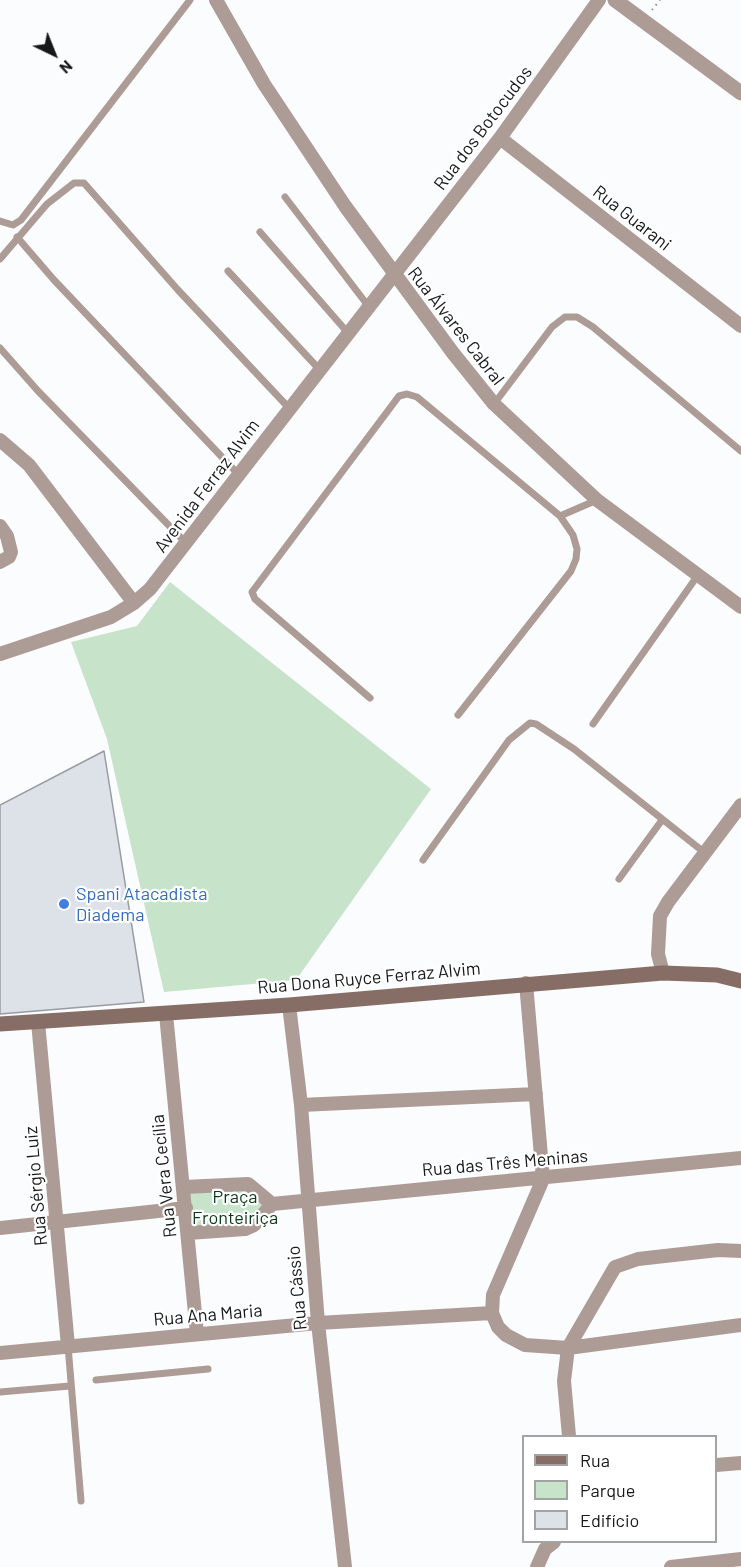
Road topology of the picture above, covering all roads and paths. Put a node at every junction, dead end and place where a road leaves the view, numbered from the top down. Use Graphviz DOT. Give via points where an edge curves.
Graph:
graph roads {
  1 [pos="190,0"];
  2 [pos="216,0"];
  3 [pos="599,0"];
  4 [pos="615,0"];
  5 [pos="741,93"];
  6 [pos="500,138"];
  7 [pos="285,197"];
  8 [pos="0,221"];
  9 [pos="260,232"];
  10 [pos="17,237"];
  11 [pos="0,259"];
  12 [pos="228,271"];
  13 [pos="394,275"];
  14 [pos="369,306"];
  15 [pos="741,326"];
  16 [pos="348,333"];
  17 [pos="0,348"];
  18 [pos="319,369"];
  19 [pos="494,404"];
  20 [pos="289,408"];
  21 [pos="0,440"];
  22 [pos="741,451"];
  23 [pos="239,475"];
  24 [pos="597,500"];
  25 [pos="560,516"];
  26 [pos="0,526"];
  27 [pos="186,543"];
  28 [pos="0,562"];
  29 [pos="698,575"];
  30 [pos="134,603"];
  31 [pos="741,607"];
  32 [pos="0,654"];
  33 [pos="370,698"];
  34 [pos="458,715"];
  35 [pos="593,724"];
  36 [pos="741,805"];
  37 [pos="662,820"];
  38 [pos="705,853"];
  39 [pos="423,860"];
  40 [pos="620,879"];
  41 [pos="663,973"];
  42 [pos="741,981"];
  43 [pos="526,983"];
  44 [pos="289,1005"];
  45 [pos="166,1014"];
  46 [pos="38,1022"];
  47 [pos="0,1024"];
  48 [pos="536,1094"];
  49 [pos="301,1105"];
  50 [pos="741,1158"];
  51 [pos="543,1179"];
  52 [pos="184,1187"];
  53 [pos="307,1198"];
  54 [pos="272,1204"];
  55 [pos="186,1208"];
  56 [pos="57,1221"];
  57 [pos="0,1228"];
  58 [pos="188,1233"];
  59 [pos="741,1251"];
  60 [pos="492,1313"];
  61 [pos="318,1323"];
  62 [pos="741,1325"];
  63 [pos="197,1334"];
  64 [pos="68,1346"];
  65 [pos="568,1348"];
  66 [pos="0,1353"];
  67 [pos="208,1369"];
  68 [pos="96,1380"];
  69 [pos="70,1386"];
  70 [pos="0,1392"];
  71 [pos="569,1435"];
  72 [pos="741,1463"];
  73 [pos="717,1466"];
  74 [pos="81,1501"];
  75 [pos="553,1543"];
  76 [pos="741,1559"];
  77 [pos="345,1567"];
  78 [pos="537,1567"];
  79 [pos="672,1567"];
  1 -- 8 [label="lane" via="21,220 13,225"];
  2 -- 13 [label="street, Rua Álvares Cabral" via="264,84"];
  3 -- 6 [label="street, Rua dos Botocudos"];
  4 -- 5 [label="street"];
  6 -- 13 [label="street, Rua dos Botocudos"];
  6 -- 15 [label="street, Rua Guarani"];
  7 -- 14 [label="lane"];
  9 -- 16 [label="lane"];
  10 -- 11 [label="lane"];
  10 -- 20 [label="lane" via="47,204 74,183 88,185 178,290"];
  10 -- 23 [label="lane"];
  12 -- 18 [label="lane"];
  13 -- 14 [label="street, Avenida Ferraz Alvim"];
  13 -- 19 [label="street, Rua Álvares Cabral"];
  14 -- 16 [label="street, Avenida Ferraz Alvim"];
  16 -- 18 [label="street, Avenida Ferraz Alvim"];
  17 -- 27 [label="lane"];
  18 -- 20 [label="street, Avenida Ferraz Alvim"];
  19 -- 22 [label="lane" via="552,327 565,317 577,317"];
  19 -- 24 [label="street, Rua Álvares Cabral"];
  20 -- 23 [label="street, Avenida Ferraz Alvim"];
  21 -- 30 [label="street" via="29,465"];
  23 -- 27 [label="street, Avenida Ferraz Alvim"];
  24 -- 25 [label="lane"];
  24 -- 29 [label="street, Rua Álvares Cabral"];
  25 -- 33 [label="lane" via="417,397 399,396 252,592 255,599"];
  25 -- 34 [label="lane" via="577,549 571,571"];
  26 -- 28 [label="street" via="11,552"];
  27 -- 30 [label="street, Avenida Ferraz Alvim"];
  29 -- 31 [label="street, Rua Álvares Cabral"];
  29 -- 35 [label="lane"];
  30 -- 32 [label="street, Avenida Ferraz Alvim" via="111,617"];
  36 -- 38 [label="street"];
  37 -- 38 [label="lane"];
  37 -- 39 [label="lane" via="574,749 530,723 509,740"];
  37 -- 40 [label="lane"];
  38 -- 41 [label="street" via="660,916 658,954"];
  41 -- 42 [label="main road, Rua Dona Ruyce Ferraz Alvim" via="717,975"];
  41 -- 43 [label="main road, Rua Dona Ruyce Ferraz Alvim"];
  43 -- 44 [label="main road, Rua Dona Ruyce Ferraz Alvim"];
  43 -- 48 [label="street"];
  44 -- 45 [label="main road, Rua Dona Ruyce Ferraz Alvim"];
  44 -- 49 [label="street, Rua Cássio"];
  45 -- 46 [label="main road, Rua Dona Ruyce Ferraz Alvim"];
  45 -- 52 [label="street, Rua Vera Cecília"];
  46 -- 47 [label="main road, Rua Dona Ruyce Ferraz Alvim"];
  46 -- 56 [label="street, Rua Sérgio Luiz"];
  48 -- 49 [label="street"];
  48 -- 51 [label="street"];
  49 -- 53 [label="street, Rua Cássio"];
  50 -- 51 [label="street, Rua das Três Meninas"];
  51 -- 53 [label="street, Rua das Três Meninas"];
  51 -- 60 [label="street" via="496,1284"];
  52 -- 54 [label="street" via="249,1184"];
  52 -- 55 [label="street, Rua Vera Cecília"];
  53 -- 54 [label="street, Rua das Três Meninas"];
  53 -- 61 [label="street, Rua Cássio"];
  54 -- 58 [label="street" via="254,1225 245,1229"];
  55 -- 56 [label="street"];
  55 -- 58 [label="street, Rua Vera Cecília"];
  56 -- 57 [label="street"];
  56 -- 64 [label="street, Rua Sérgio Luiz"];
  58 -- 63 [label="street, Rua Vera Cecília"];
  59 -- 65 [label="street" via="718,1250 621,1263 607,1276"];
  60 -- 61 [label="street, Rua Ana Maria"];
  60 -- 65 [label="street" via="498,1327 516,1342"];
  61 -- 63 [label="street, Rua Ana Maria"];
  61 -- 77 [label="street, Rua Cássio"];
  62 -- 65 [label="street"];
  63 -- 64 [label="street, Rua Ana Maria"];
  64 -- 66 [label="street, Rua Ana Maria"];
  64 -- 69 [label="lane"];
  65 -- 71 [label="street" via="564,1381"];
  67 -- 68 [label="lane"];
  69 -- 70 [label="lane"];
  69 -- 74 [label="lane"];
  72 -- 73 [label="street"];
  75 -- 78 [label="street" via="545,1549"];
  76 -- 79 [label="street"];
}
